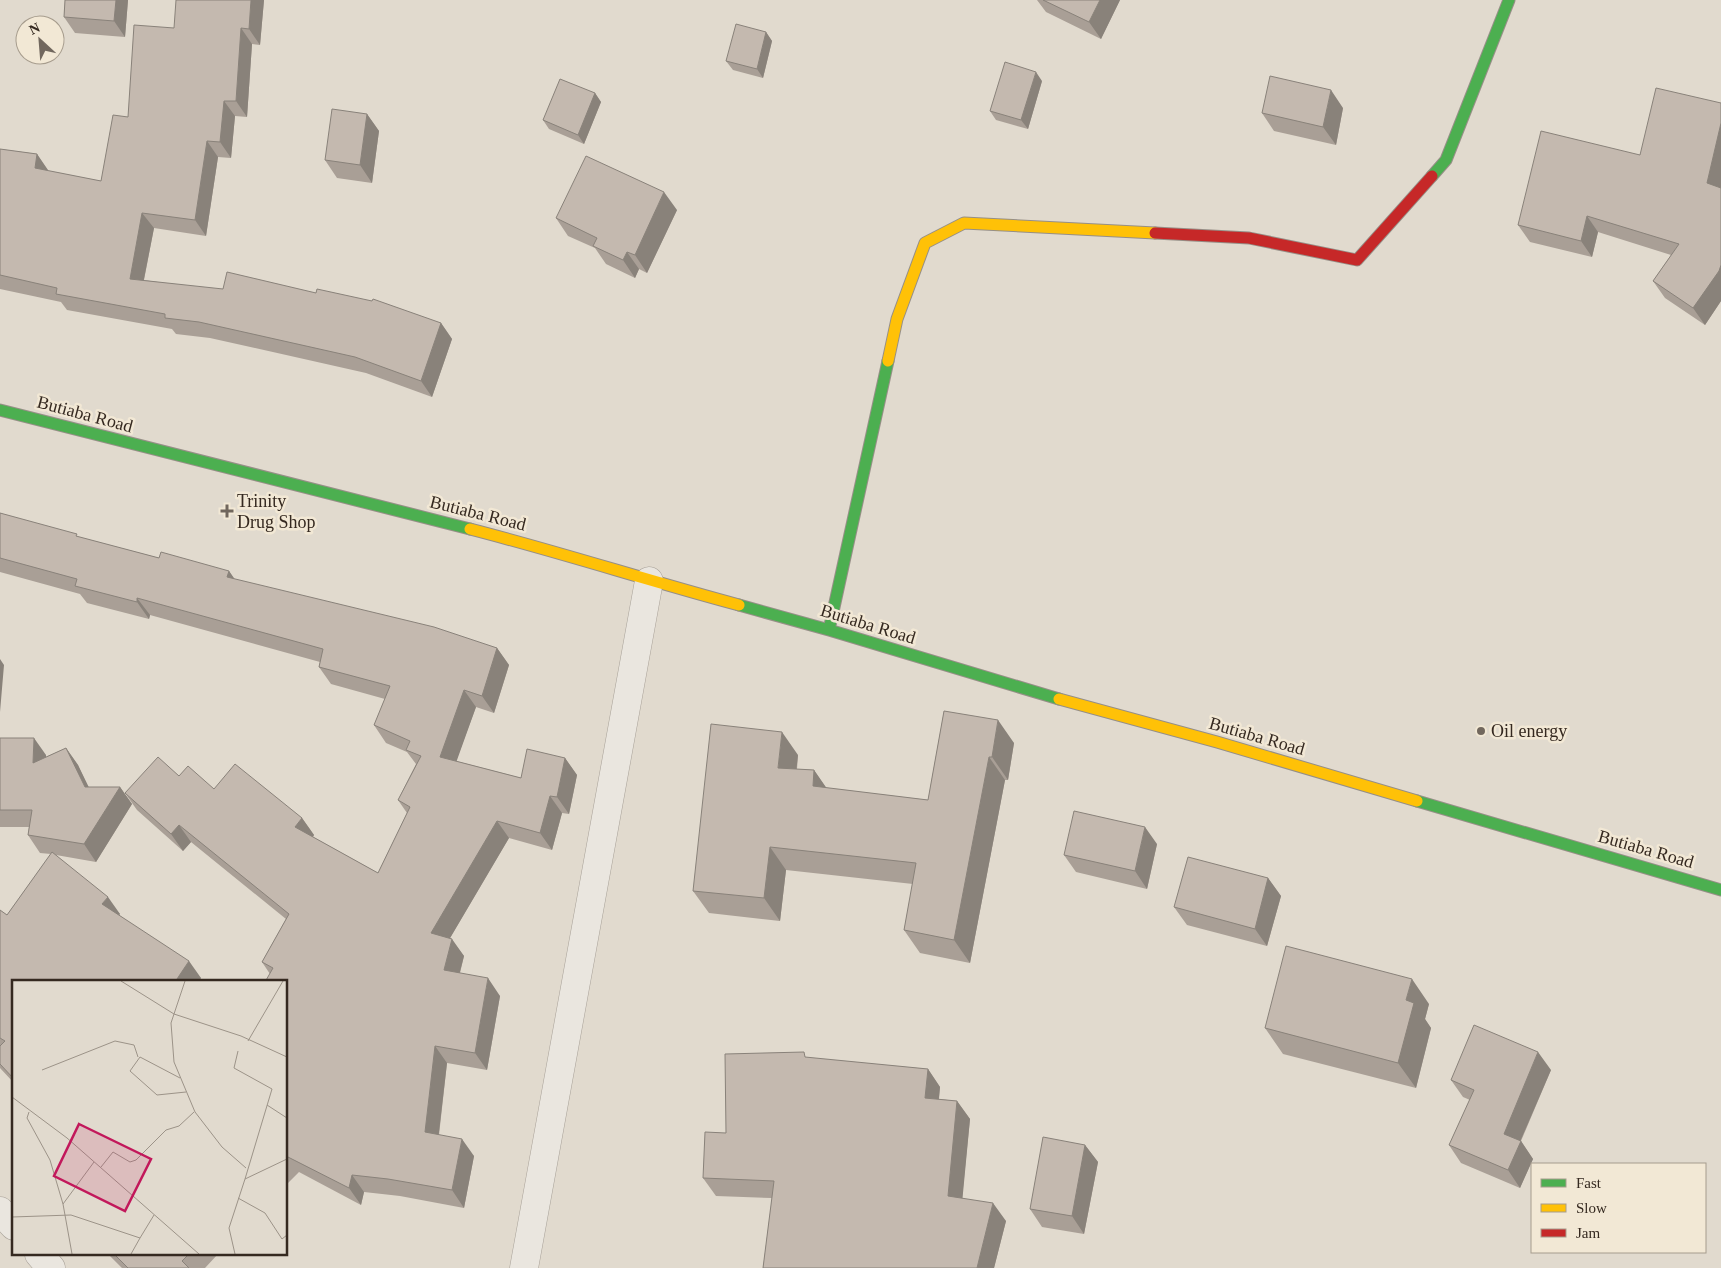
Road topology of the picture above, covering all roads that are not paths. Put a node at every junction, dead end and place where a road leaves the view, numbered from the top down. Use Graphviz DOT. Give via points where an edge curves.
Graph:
graph roads {
  1 [pos="1509,0"];
  2 [pos="0,410"];
  3 [pos="649,581"];
  4 [pos="829,630"];
  5 [pos="1721,890"];
  6 [pos="0,1211"];
  7 [pos="12,1224"];
  8 [pos="41,1256"];
  9 [pos="51,1268"];
  10 [pos="524,1268"];
  1 -- 4 [label="main road" via="1446,160 1357,260 1249,238 964,223 925,243 897,319"];
  2 -- 3 [label="main road, Butiaba Road" via="556,551"];
  3 -- 4 [label="main road, Butiaba Road"];
  3 -- 10 [label="street"];
  4 -- 5 [label="main road, Butiaba Road" via="1032,692 1217,742"];
  6 -- 7 [label="street"];
  8 -- 9 [label="street"];
}
